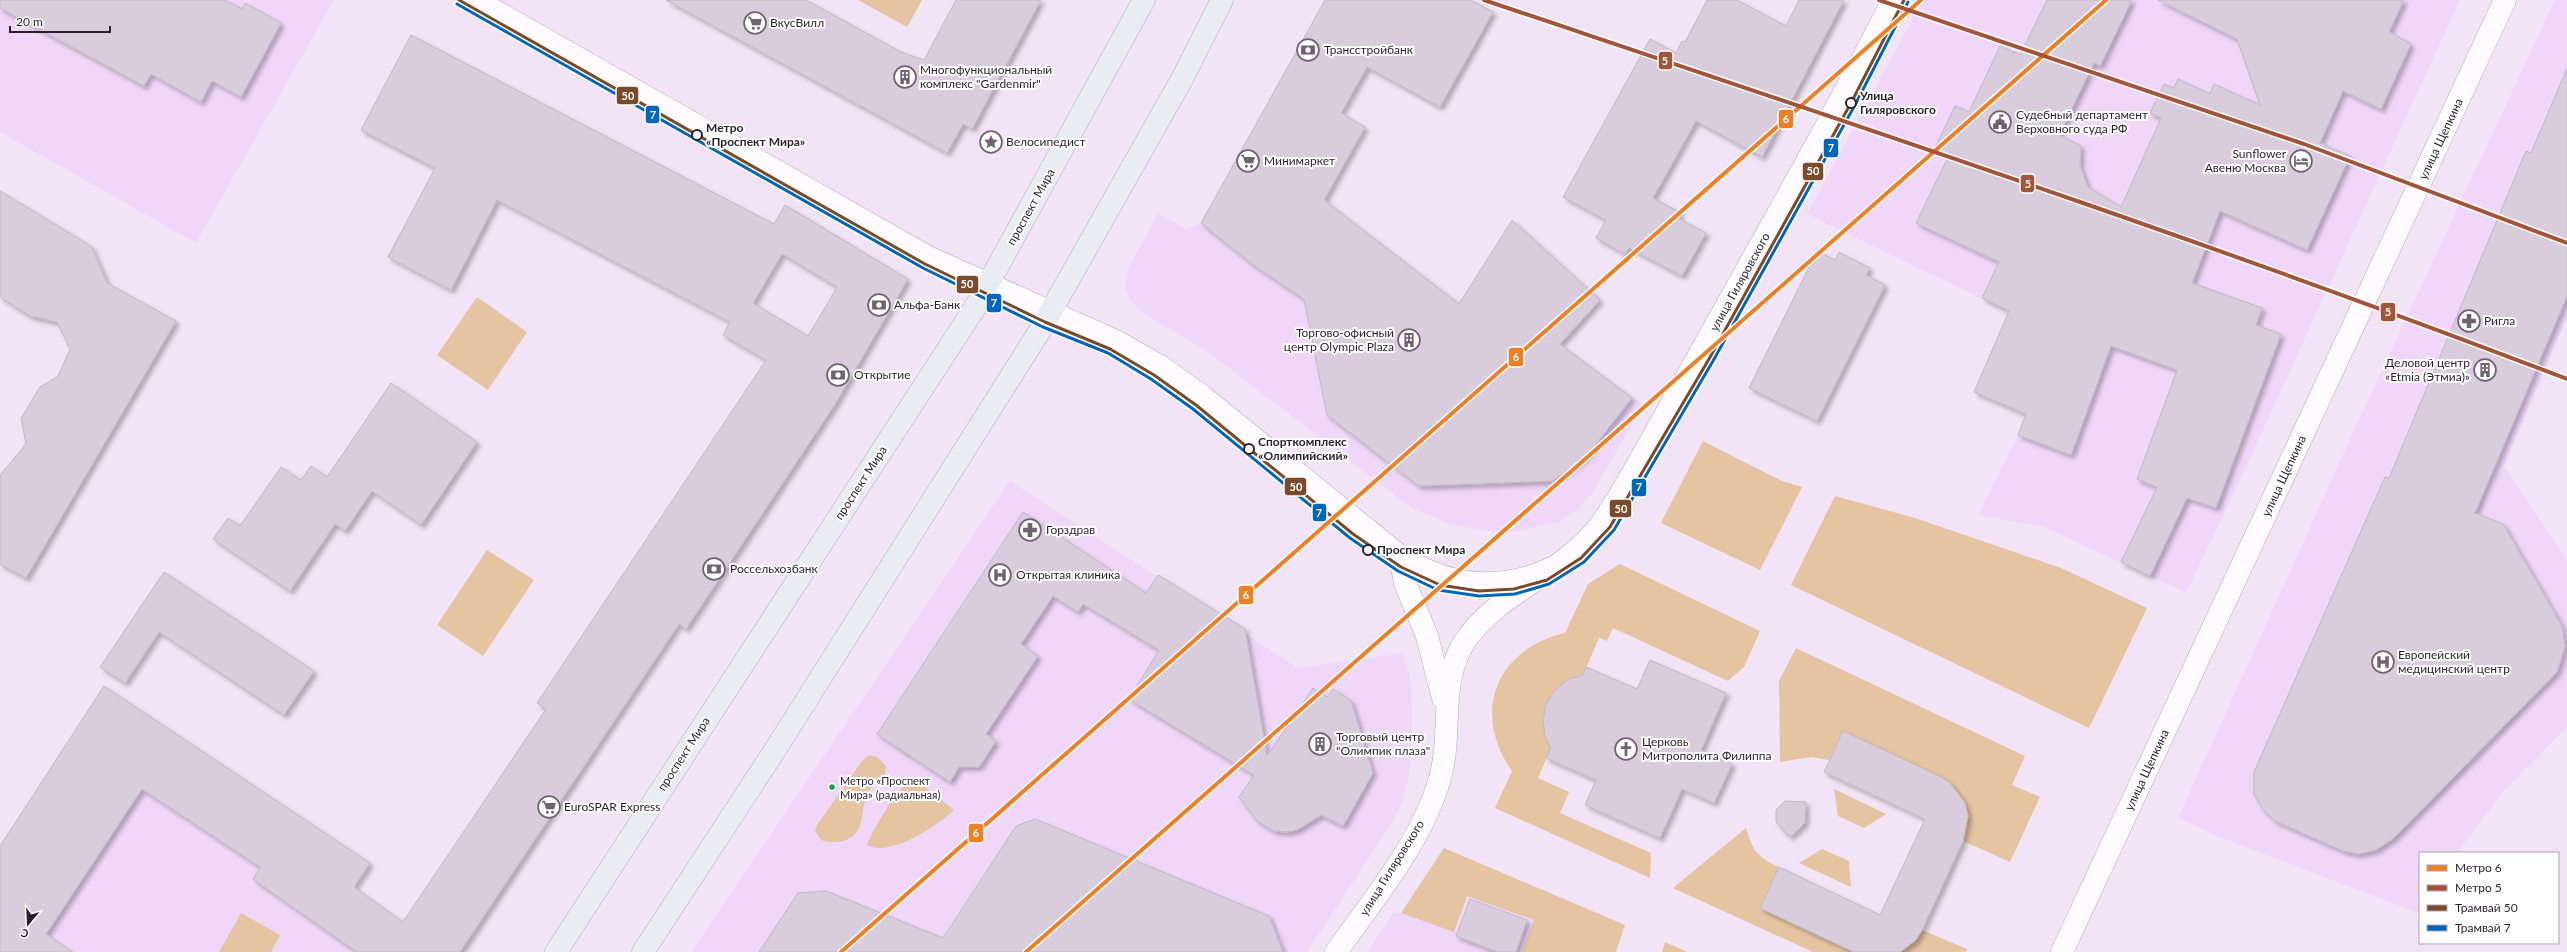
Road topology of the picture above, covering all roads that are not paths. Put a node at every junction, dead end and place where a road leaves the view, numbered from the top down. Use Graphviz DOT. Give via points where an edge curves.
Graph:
graph roads {
  1 [pos="476,0"];
  2 [pos="1144,0"];
  3 [pos="1222,0"];
  4 [pos="1893,0"];
  5 [pos="2505,0"];
  6 [pos="989,284"];
  7 [pos="1050,312"];
  8 [pos="1400,556"];
  9 [pos="1552,568"];
  10 [pos="1446,709"];
  11 [pos="556,952"];
  12 [pos="643,952"];
  13 [pos="1336,952"];
  14 [pos="2062,952"];
  1 -- 6 [label="street" via="928,257"];
  2 -- 6 [label="main road, проспект Мира"];
  3 -- 7 [label="main road" via="1182,79"];
  4 -- 9 [label="street, улица Гиляровского" via="1836,109 1623,489 1589,538"];
  5 -- 14 [label="street, улица Щепкина"];
  6 -- 7 [label="street"];
  6 -- 11 [label="main road, проспект Мира"];
  7 -- 8 [label="street" via="1116,341 1160,366 1202,396"];
  7 -- 12 [label="main road" via="776,750"];
  8 -- 9 [label="street, улица Гиляровского" via="1419,568 1443,577 1480,584 1501,584"];
  8 -- 10 [label="street, улица Гиляровского" via="1405,583 1427,636"];
  9 -- 10 [label="street, улица Гиляровского" via="1486,617 1466,639 1455,658 1449,678"];
  10 -- 13 [label="street, улица Гиляровского" via="1445,757 1428,808 1402,857"];
}
